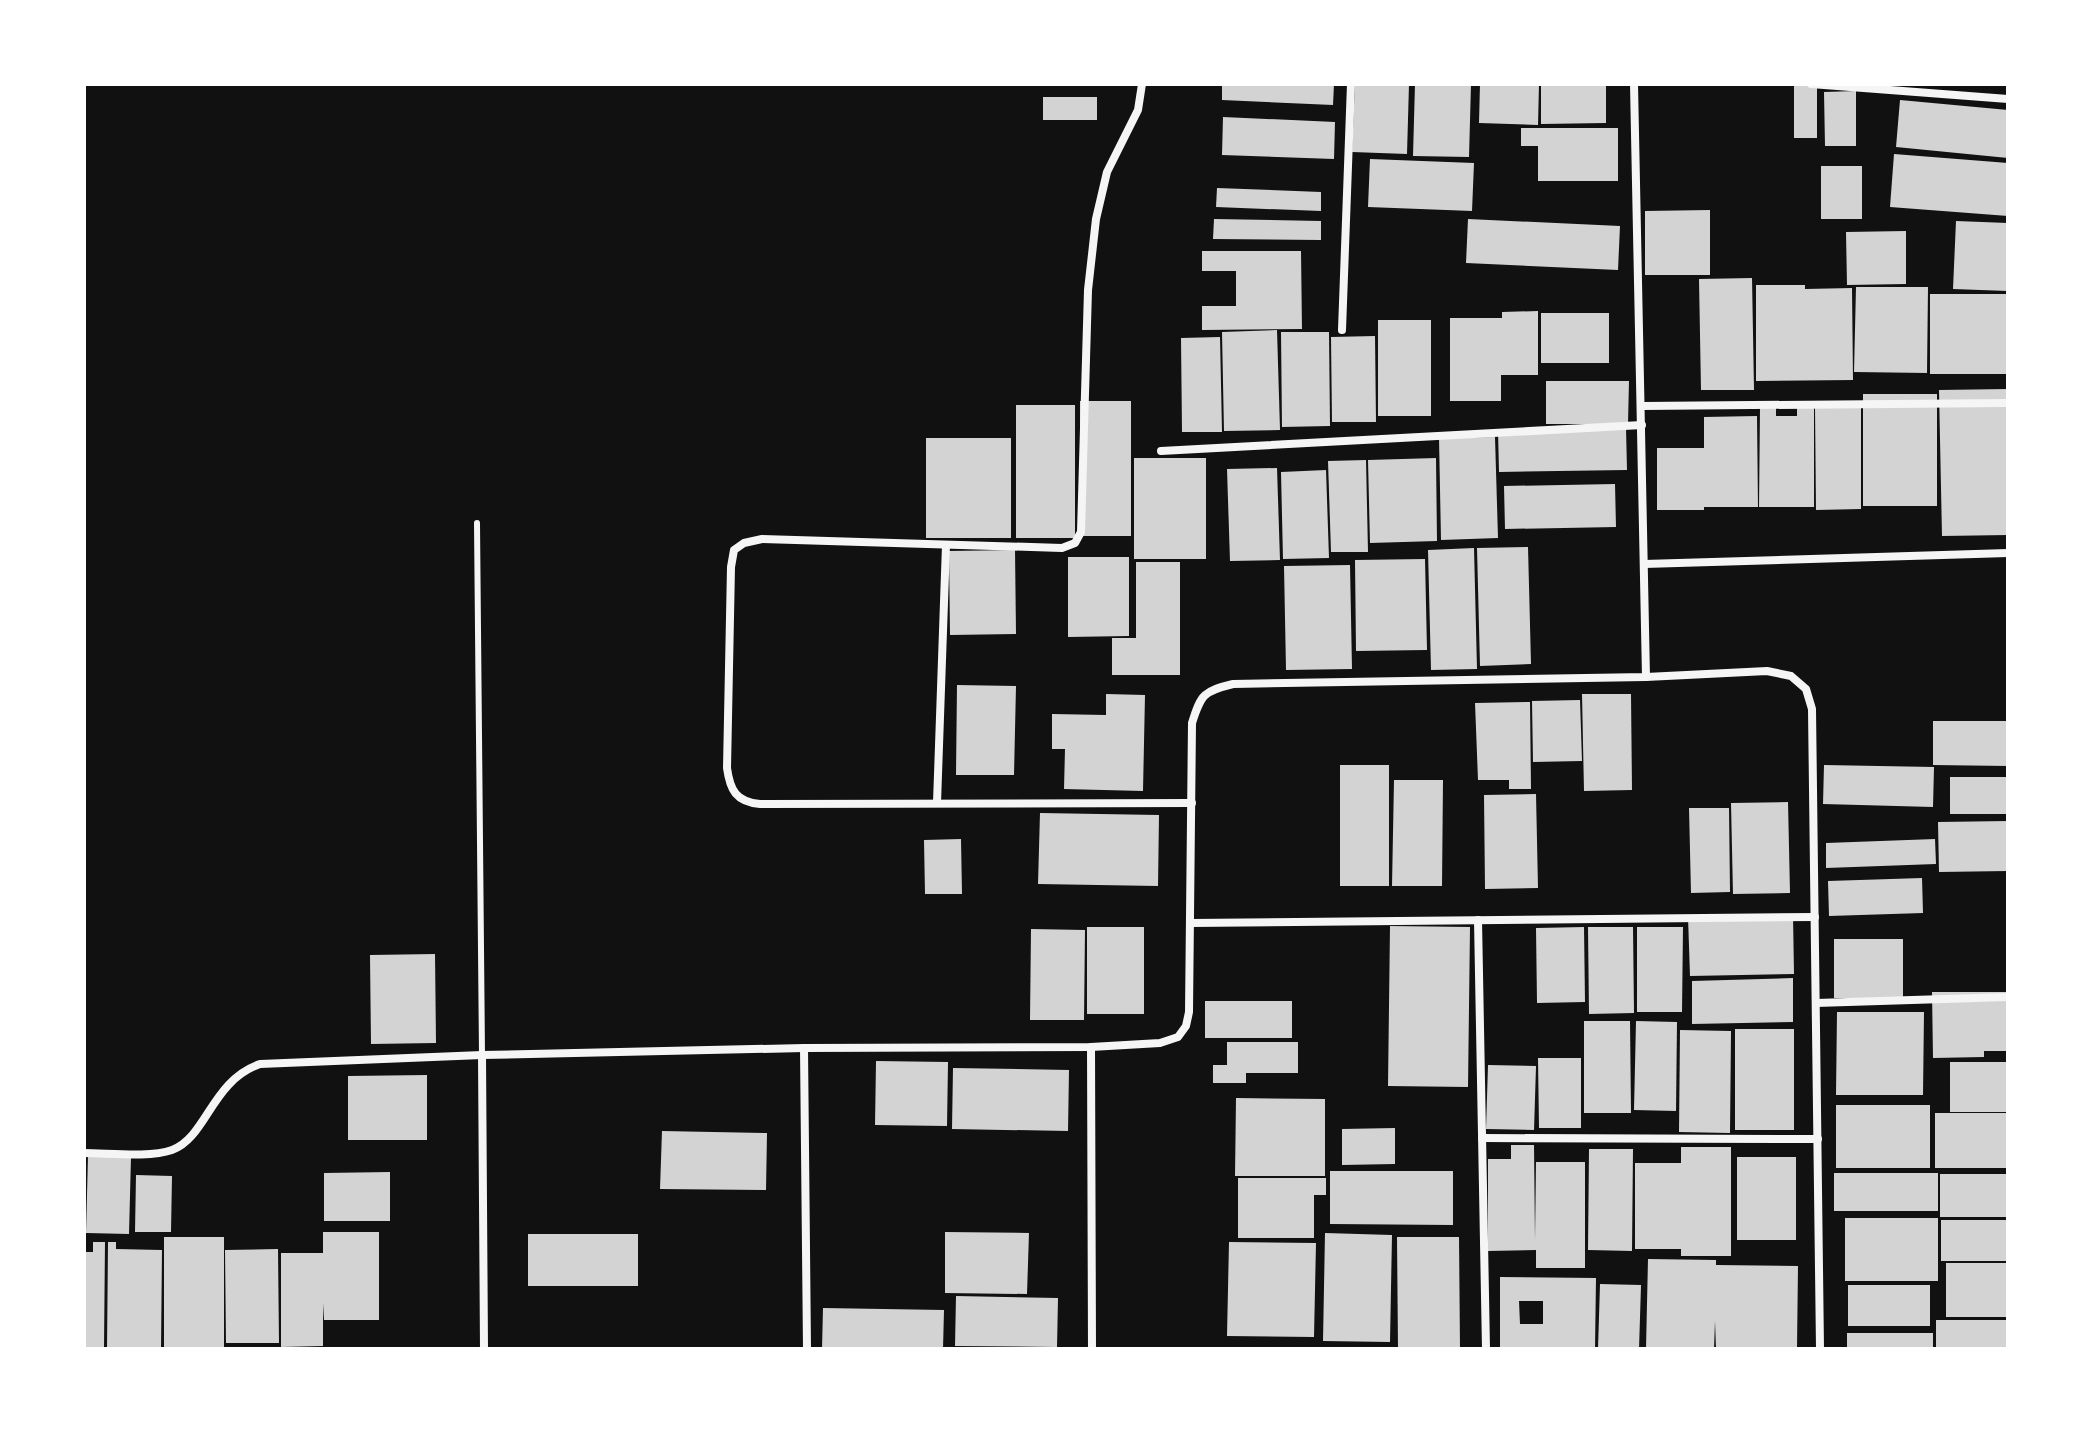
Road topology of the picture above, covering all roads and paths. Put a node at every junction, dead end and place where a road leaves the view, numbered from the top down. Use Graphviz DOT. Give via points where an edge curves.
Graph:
graph roads {
  1 [pos="1142,84"];
  2 [pos="1351,84"];
  3 [pos="1634,84"];
  4 [pos="1811,84"];
  5 [pos="2008,99"];
  6 [pos="1342,330"];
  7 [pos="2008,403"];
  8 [pos="1642,406"];
  9 [pos="1642,425"];
  10 [pos="1161,451"];
  11 [pos="477,523"];
  12 [pos="946,545"];
  13 [pos="2008,553"];
  14 [pos="1644,564"];
  15 [pos="1646,677"];
  16 [pos="937,803"];
  17 [pos="1192,803"];
  18 [pos="1815,917"];
  19 [pos="1478,920"];
  20 [pos="1191,923"];
  21 [pos="2008,997"];
  22 [pos="1816,1003"];
  23 [pos="1091,1047"];
  24 [pos="804,1048"];
  25 [pos="482,1055"];
  26 [pos="1482,1138"];
  27 [pos="1818,1139"];
  28 [pos="84,1153"];
  29 [pos="484,1349"];
  30 [pos="807,1349"];
  31 [pos="1092,1349"];
  32 [pos="1486,1349"];
  33 [pos="1820,1349"];
  1 -- 12 [label="street" via="1138,110 1107,172 1096,219 1088,290 1081,532 1075,543 1062,548"];
  2 -- 6 [label="street"];
  3 -- 8 [label="street"];
  4 -- 5 [label="street"];
  7 -- 8 [label="street"];
  8 -- 9 [label="street"];
  9 -- 10 [label="street"];
  9 -- 14 [label="street"];
  11 -- 25 [label="lane"];
  12 -- 16 [label="street"];
  12 -- 16 [label="street" via="762,539 734,550 731,567 727,768 735,795 760,804"];
  13 -- 14 [label="street"];
  14 -- 15 [label="street"];
  15 -- 17 [label="street" via="1233,684 1209,690 1198,702 1192,723"];
  15 -- 18 [label="street" via="1767,671 1791,676 1806,689 1812,709"];
  16 -- 17 [label="street"];
  17 -- 20 [label="street"];
  18 -- 19 [label="street"];
  18 -- 22 [label="street"];
  19 -- 20 [label="street"];
  19 -- 26 [label="street"];
  20 -- 23 [label="street" via="1189,1012 1178,1037"];
  21 -- 22 [label="street"];
  22 -- 27 [label="street"];
  23 -- 24 [label="street"];
  23 -- 31 [label="street"];
  24 -- 25 [label="street"];
  24 -- 30 [label="street"];
  25 -- 28 [label="street" via="260,1064 226,1085 174,1149"];
  25 -- 29 [label="street"];
  26 -- 27 [label="street"];
  26 -- 32 [label="street"];
  27 -- 33 [label="street"];
}
